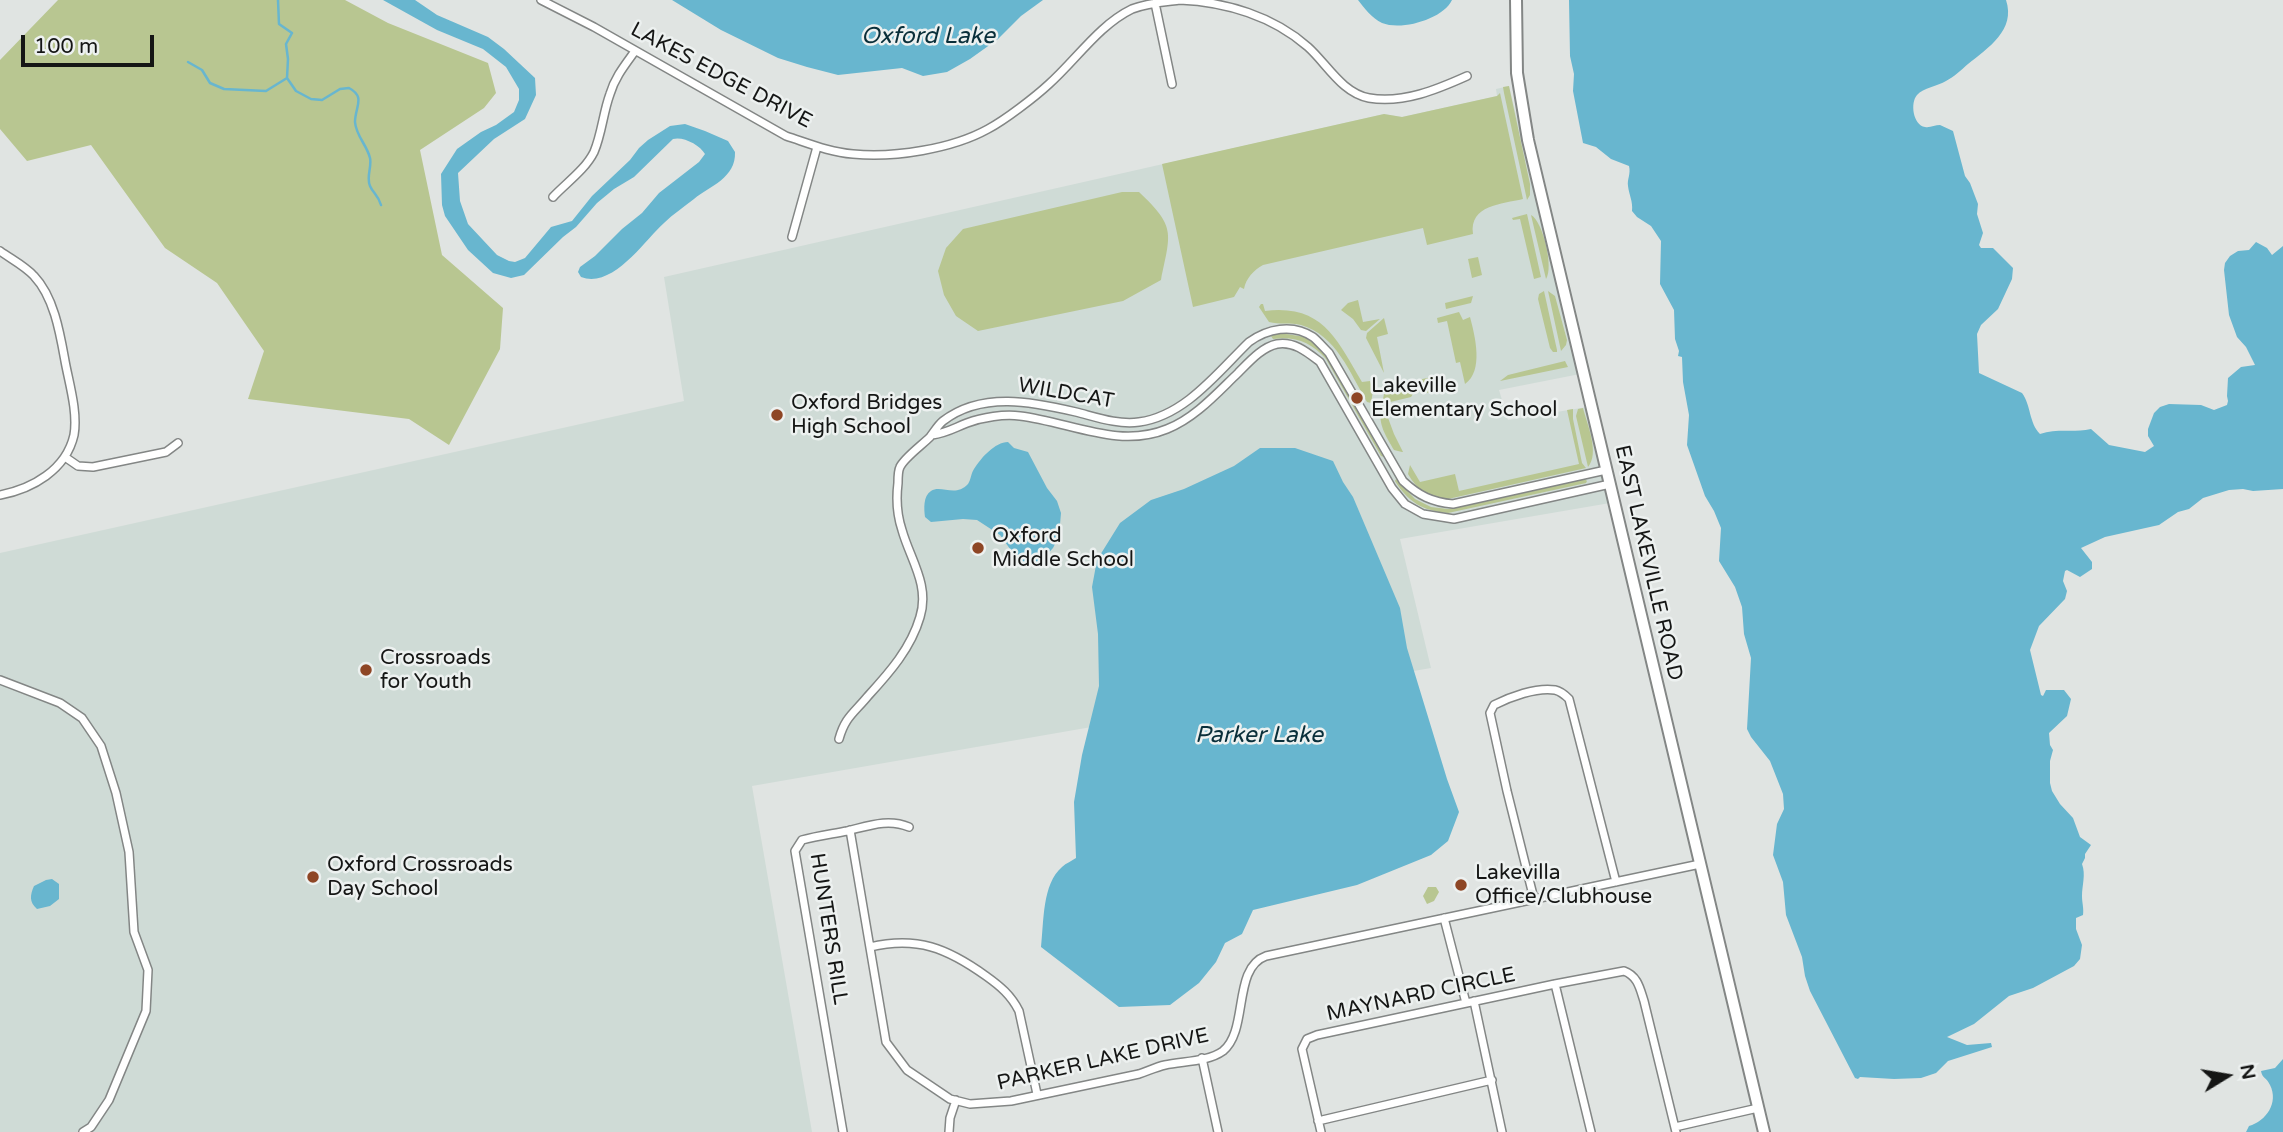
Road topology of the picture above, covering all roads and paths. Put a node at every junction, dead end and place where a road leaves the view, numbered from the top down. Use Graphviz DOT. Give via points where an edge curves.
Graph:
graph roads {
  1 [pos="541,0"];
  2 [pos="1180,0"];
  3 [pos="1516,0"];
  4 [pos="1156,3"];
  5 [pos="635,51"];
  6 [pos="1467,76"];
  7 [pos="1172,84"];
  8 [pos="817,147"];
  9 [pos="553,197"];
  10 [pos="792,237"];
  11 [pos="0,251"];
  12 [pos="1259,335"];
  13 [pos="1267,349"];
  14 [pos="931,435"];
  15 [pos="178,443"];
  16 [pos="65,457"];
  17 [pos="1394,467"];
  18 [pos="1606,470"];
  19 [pos="1384,475"];
  20 [pos="1610,484"];
  21 [pos="0,495"];
  22 [pos="0,680"];
  23 [pos="839,739"];
  24 [pos="909,827"];
  25 [pos="850,830"];
  26 [pos="1700,864"];
  27 [pos="1616,882"];
  28 [pos="1534,899"];
  29 [pos="1444,918"];
  30 [pos="870,947"];
  31 [pos="1555,984"];
  32 [pos="1470,1002"];
  33 [pos="1202,1058"];
  34 [pos="1492,1080"];
  35 [pos="1037,1094"];
  36 [pos="956,1100"];
  37 [pos="1758,1108"];
  38 [pos="1318,1121"];
  39 [pos="1676,1129"];
  40 [pos="83,1132"];
  41 [pos="843,1132"];
  42 [pos="949,1132"];
  43 [pos="1218,1132"];
  44 [pos="1321,1132"];
  45 [pos="1502,1132"];
  46 [pos="1591,1132"];
  47 [pos="1764,1132"];
  1 -- 5 [label="street, LAKES EDGE DRIVE"];
  2 -- 4 [label="street, LAKES EDGE DRIVE"];
  2 -- 6 [label="street, LAKES EDGE DRIVE" via="1229,6 1264,18 1308,47 1347,87 1368,98 1417,94"];
  3 -- 18 [label="main road, EAST LAKEVILLE ROAD" via="1523,116"];
  4 -- 7 [label="street"];
  4 -- 8 [label="street, LAKES EDGE DRIVE" via="1133,9 1114,21 1048,85 989,129 941,147 886,154"];
  5 -- 8 [label="street, LAKES EDGE DRIVE" via="786,136"];
  5 -- 9 [label="street" via="610,92 593,154"];
  8 -- 10 [label="street"];
  11 -- 16 [label="street" via="34,276 60,334 74,414 74,435"];
  12 -- 13 [label="street"];
  12 -- 14 [label="street, WILDCAT" via="1187,401 1155,418 1137,423 1103,420 1020,401 990,402 963,408"];
  12 -- 17 [label="street" via="1272,329 1295,330 1312,337 1329,353"];
  13 -- 14 [label="street, WILDCAT" via="1179,425 1138,438 1100,435 1019,416 968,422"];
  13 -- 19 [label="street" via="1275,344 1292,345 1320,362"];
  14 -- 23 [label="street, WILDCAT" via="900,467 896,498 901,529 921,582 922,612 901,658 844,721"];
  15 -- 16 [label="street" via="166,452 93,467 78,466"];
  16 -- 21 [label="street" via="44,479"];
  17 -- 18 [label="street" via="1414,492 1453,504"];
  17 -- 19 [label="street"];
  18 -- 20 [label="main road, EAST LAKEVILLE ROAD"];
  19 -- 20 [label="street" via="1405,504 1423,514 1454,519"];
  20 -- 26 [label="main road, EAST LAKEVILLE ROAD"];
  22 -- 40 [label="street" via="60,703 82,718 101,746 129,852 134,932 148,970 146,1011 109,1100"];
  24 -- 25 [label="street, HUNTERS RILL" via="883,822"];
  25 -- 30 [label="street, PARKER LAKE DRIVE"];
  25 -- 41 [label="street, HUNTERS RILL" via="802,840 795,851"];
  26 -- 27 [label="street, PARKER LAKE DRIVE"];
  26 -- 37 [label="main road, EAST LAKEVILLE ROAD"];
  27 -- 28 [label="street, PARKER LAKE DRIVE"];
  27 -- 28 [label="street" via="1569,699 1557,690 1542,690 1505,700 1490,713"];
  28 -- 29 [label="street, PARKER LAKE DRIVE"];
  29 -- 32 [label="street"];
  29 -- 33 [label="street, PARKER LAKE DRIVE" via="1259,958 1247,980 1231,1042 1221,1052"];
  30 -- 35 [label="street" via="891,942 934,948 957,956 999,985 1019,1011"];
  30 -- 36 [label="street, PARKER LAKE DRIVE" via="886,1042 907,1070"];
  31 -- 32 [label="street, MAYNARD CIRCLE"];
  31 -- 39 [label="street, MAYNARD CIRCLE" via="1605,973 1632,974 1644,1001"];
  31 -- 46 [label="street"];
  32 -- 34 [label="street"];
  32 -- 38 [label="street, MAYNARD CIRCLE" via="1307,1039 1302,1049"];
  33 -- 35 [label="street, PARKER LAKE DRIVE"];
  33 -- 43 [label="street"];
  34 -- 38 [label="street"];
  34 -- 45 [label="street"];
  35 -- 36 [label="street, PARKER LAKE DRIVE" via="988,1104"];
  36 -- 42 [label="street"];
  37 -- 39 [label="street"];
  37 -- 47 [label="main road, EAST LAKEVILLE ROAD"];
  38 -- 44 [label="street, MAYNARD CIRCLE"];
}
